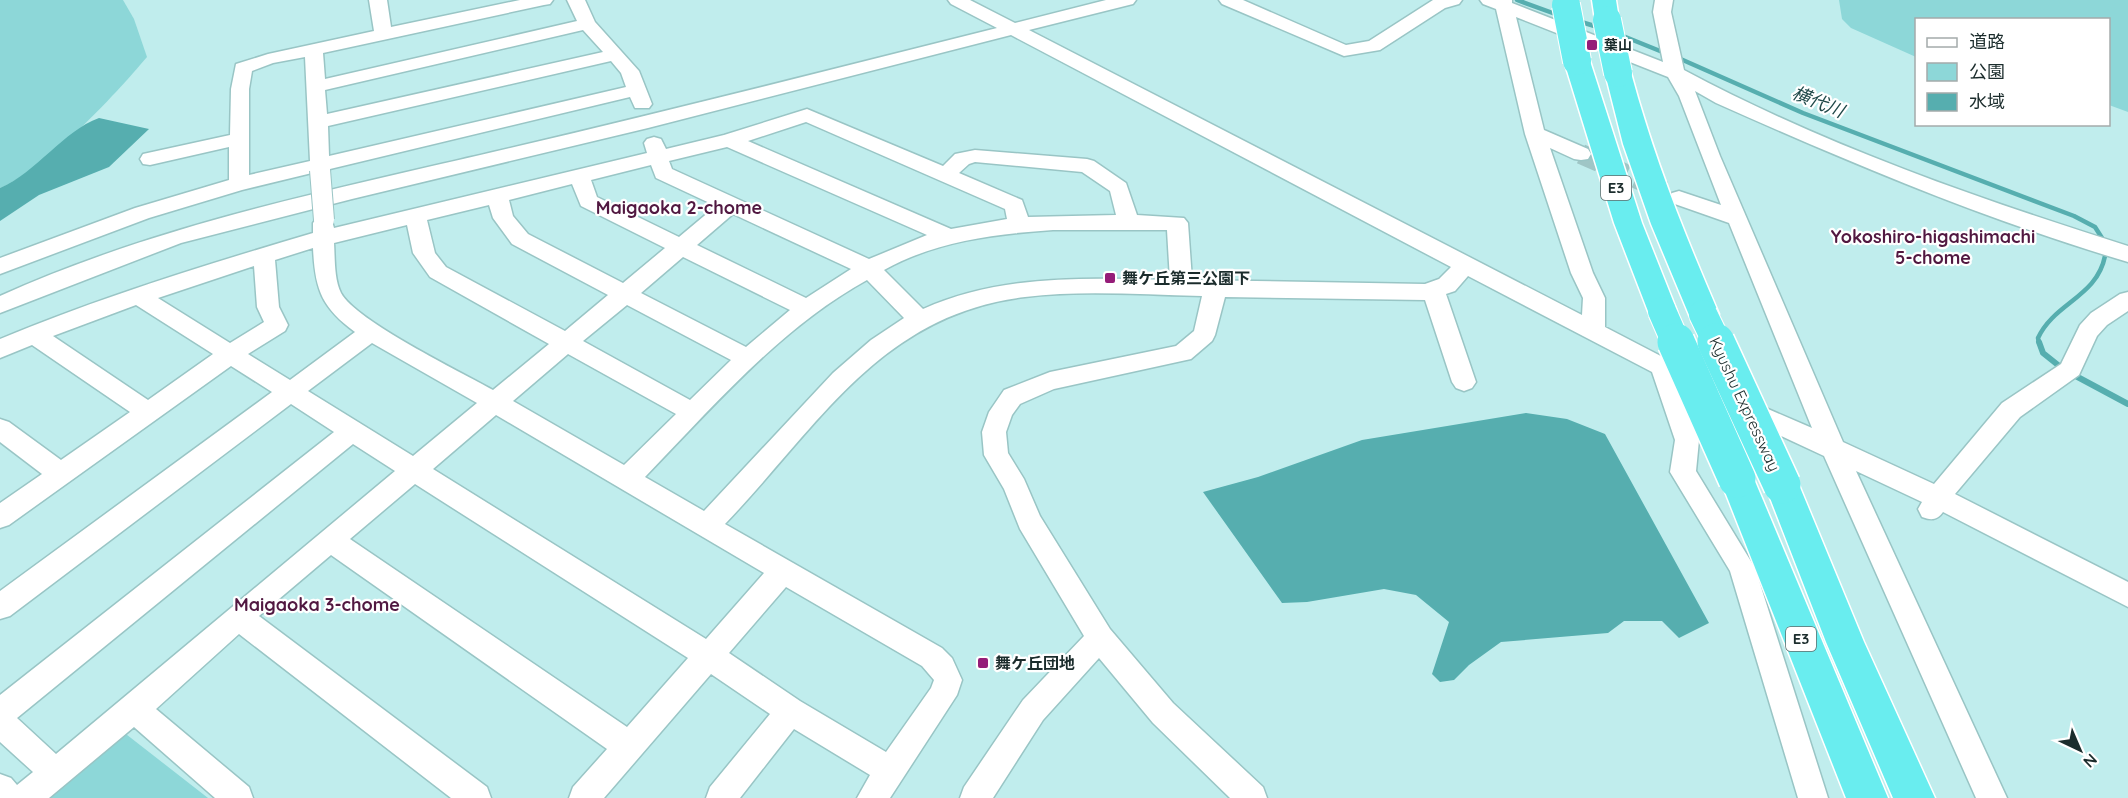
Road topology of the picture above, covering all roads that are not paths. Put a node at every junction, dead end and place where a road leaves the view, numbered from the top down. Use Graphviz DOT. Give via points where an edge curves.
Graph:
graph roads {
  1 [pos="378,0"];
  2 [pos="544,0"];
  3 [pos="576,0"];
  4 [pos="957,0"];
  5 [pos="1126,0"];
  6 [pos="1228,0"];
  7 [pos="1453,0"];
  8 [pos="1664,0"];
  9 [pos="1499,2"];
  10 [pos="1566,3"];
  11 [pos="482,6"];
  12 [pos="1606,10"];
  13 [pos="587,24"];
  14 [pos="1016,30"];
  15 [pos="382,34"];
  16 [pos="315,49"];
  17 [pos="614,55"];
  18 [pos="1675,73"];
  19 [pos="315,87"];
  20 [pos="637,90"];
  21 [pos="318,122"];
  22 [pos="648,122"];
  23 [pos="1535,134"];
  24 [pos="239,139"];
  25 [pos="729,140"];
  26 [pos="1581,154"];
  27 [pos="657,156"];
  28 [pos="150,159"];
  29 [pos="321,167"];
  30 [pos="945,175"];
  31 [pos="580,176"];
  32 [pos="239,184"];
  33 [pos="498,197"];
  34 [pos="1678,198"];
  35 [pos="731,205"];
  36 [pos="416,216"];
  37 [pos="1737,219"];
  38 [pos="1129,222"];
  39 [pos="1019,225"];
  40 [pos="324,229"];
  41 [pos="950,237"];
  42 [pos="681,247"];
  43 [pos="2128,254"];
  44 [pos="264,255"];
  45 [pos="1466,264"];
  46 [pos="0,266"];
  47 [pos="868,268"];
  48 [pos="1182,287"];
  49 [pos="1433,289"];
  50 [pos="1215,290"];
  51 [pos="625,294"];
  52 [pos="138,296"];
  53 [pos="2128,300"];
  54 [pos="0,305"];
  55 [pos="806,308"];
  56 [pos="920,320"];
  57 [pos="1593,331"];
  58 [pos="371,332"];
  59 [pos="33,334"];
  60 [pos="565,343"];
  61 [pos="0,349"];
  62 [pos="232,353"];
  63 [pos="749,359"];
  64 [pos="1662,368"];
  65 [pos="1464,382"];
  66 [pos="291,392"];
  67 [pos="494,402"];
  68 [pos="148,412"];
  69 [pos="694,413"];
  70 [pos="0,429"];
  71 [pos="352,431"];
  72 [pos="1837,452"];
  73 [pos="413,471"];
  74 [pos="62,474"];
  75 [pos="627,479"];
  76 [pos="1934,503"];
  77 [pos="0,517"];
  78 [pos="707,525"];
  79 [pos="331,541"];
  80 [pos="782,572"];
  81 [pos="2128,596"];
  82 [pos="0,607"];
  83 [pos="2128,613"];
  84 [pos="238,617"];
  85 [pos="1100,638"];
  86 [pos="710,656"];
  87 [pos="134,709"];
  88 [pos="790,711"];
  89 [pos="0,713"];
  90 [pos="0,722"];
  91 [pos="630,747"];
  92 [pos="891,771"];
  93 [pos="55,773"];
  94 [pos="0,789"];
  95 [pos="9,798"];
  96 [pos="25,798"];
  97 [pos="238,798"];
  98 [pos="476,798"];
  99 [pos="584,798"];
  100 [pos="721,798"];
  101 [pos="872,798"];
  102 [pos="975,798"];
  103 [pos="1252,798"];
  104 [pos="1813,798"];
  105 [pos="1867,798"];
  106 [pos="1914,798"];
  107 [pos="1992,798"];
  1 -- 15 [label="street"];
  2 -- 11 [label="street"];
  3 -- 13 [label="street"];
  4 -- 14 [label="street"];
  5 -- 14 [label="street"];
  6 -- 7 [label="street" via="1344,51 1374,46 1439,4"];
  8 -- 18 [label="street" via="1662,12"];
  9 -- 18 [label="street"];
  9 -- 23 [label="street"];
  10 -- 105 [label="highway, E3, bridge" via="1577,61 1624,213"];
  11 -- 15 [label="street"];
  12 -- 106 [label="highway, Kyushu Expressway / E3, bridge" via="1637,144 1665,224 1782,485"];
  13 -- 17 [label="street"];
  13 -- 19 [label="street"];
  14 -- 22 [label="street"];
  14 -- 45 [label="street"];
  15 -- 16 [label="street"];
  16 -- 19 [label="street"];
  16 -- 24 [label="street" via="243,68"];
  17 -- 20 [label="street" via="630,71"];
  17 -- 21 [label="street"];
  18 -- 37 [label="street"];
  18 -- 43 [label="street" via="1723,99 1881,168 2009,216"];
  19 -- 21 [label="street"];
  20 -- 22 [label="street"];
  20 -- 29 [label="street"];
  21 -- 29 [label="street"];
  22 -- 27 [label="street"];
  22 -- 54 [label="street" via="175,237"];
  23 -- 26 [label="street"];
  23 -- 57 [label="street" via="1594,298"];
  24 -- 28 [label="street"];
  24 -- 32 [label="street"];
  25 -- 27 [label="street"];
  25 -- 30 [label="street" via="807,116"];
  25 -- 41 [label="street"];
  27 -- 31 [label="street"];
  27 -- 35 [label="street" via="663,173"];
  29 -- 32 [label="street"];
  29 -- 40 [label="street, bridge"];
  30 -- 38 [label="street" via="962,159 975,156 1087,166 1119,188"];
  30 -- 39 [label="street" via="1014,205"];
  31 -- 33 [label="street"];
  31 -- 42 [label="street" via="588,201"];
  32 -- 46 [label="street" via="142,213"];
  33 -- 36 [label="street"];
  33 -- 51 [label="street" via="503,218 520,239"];
  34 -- 37 [label="street"];
  35 -- 42 [label="street"];
  35 -- 47 [label="street"];
  36 -- 40 [label="street"];
  36 -- 60 [label="street" via="421,250 438,272"];
  37 -- 72 [label="street"];
  38 -- 39 [label="street"];
  38 -- 48 [label="street" via="1177,223"];
  39 -- 41 [label="street"];
  40 -- 44 [label="street"];
  40 -- 58 [label="street" via="329,292 343,311"];
  41 -- 47 [label="street"];
  42 -- 51 [label="street"];
  42 -- 55 [label="street"];
  44 -- 52 [label="street"];
  44 -- 62 [label="street" via="268,308 277,326"];
  45 -- 49 [label="street" via="1447,285"];
  45 -- 57 [label="street"];
  47 -- 55 [label="street"];
  47 -- 56 [label="street"];
  48 -- 50 [label="street"];
  48 -- 56 [label="street" via="1017,288 970,299"];
  49 -- 50 [label="street"];
  49 -- 65 [label="street"];
  50 -- 85 [label="street" via="1204,335 1183,353 1050,381 1012,397 994,432 996,455 1015,486 1029,521"];
  51 -- 60 [label="street"];
  51 -- 63 [label="street"];
  52 -- 59 [label="street"];
  52 -- 62 [label="street"];
  53 -- 76 [label="street" via="2098,319 2088,331 2071,369 2011,410"];
  55 -- 63 [label="street"];
  56 -- 78 [label="street" via="871,353 831,391"];
  57 -- 64 [label="street"];
  58 -- 66 [label="street"];
  58 -- 67 [label="street"];
  59 -- 61 [label="street"];
  59 -- 68 [label="street"];
  60 -- 67 [label="street"];
  60 -- 69 [label="street"];
  62 -- 66 [label="street"];
  62 -- 68 [label="street"];
  63 -- 69 [label="street"];
  64 -- 72 [label="street"];
  64 -- 104 [label="street" via="1687,440 1683,472 1742,568"];
  66 -- 71 [label="street"];
  66 -- 82 [label="street"];
  67 -- 73 [label="street"];
  67 -- 75 [label="street"];
  68 -- 74 [label="street"];
  69 -- 75 [label="street"];
  70 -- 74 [label="street"];
  71 -- 73 [label="street"];
  71 -- 89 [label="street"];
  72 -- 76 [label="street"];
  72 -- 107 [label="street"];
  73 -- 79 [label="street"];
  73 -- 86 [label="street"];
  74 -- 77 [label="street"];
  75 -- 78 [label="street"];
  76 -- 81 [label="street"];
  76 -- 83 [label="street"];
  78 -- 80 [label="street"];
  79 -- 84 [label="street"];
  79 -- 91 [label="street"];
  80 -- 86 [label="street"];
  80 -- 92 [label="street" via="932,657 942,667 948,680 943,695"];
  84 -- 87 [label="street"];
  84 -- 98 [label="street"];
  85 -- 102 [label="street" via="1033,710"];
  85 -- 103 [label="street" via="1163,712"];
  86 -- 88 [label="street"];
  86 -- 91 [label="street"];
  87 -- 93 [label="street"];
  87 -- 97 [label="street"];
  88 -- 92 [label="street"];
  88 -- 100 [label="street"];
  90 -- 93 [label="street"];
  91 -- 99 [label="street"];
  92 -- 101 [label="street"];
  93 -- 96 [label="street"];
  94 -- 95 [label="street"];
}
